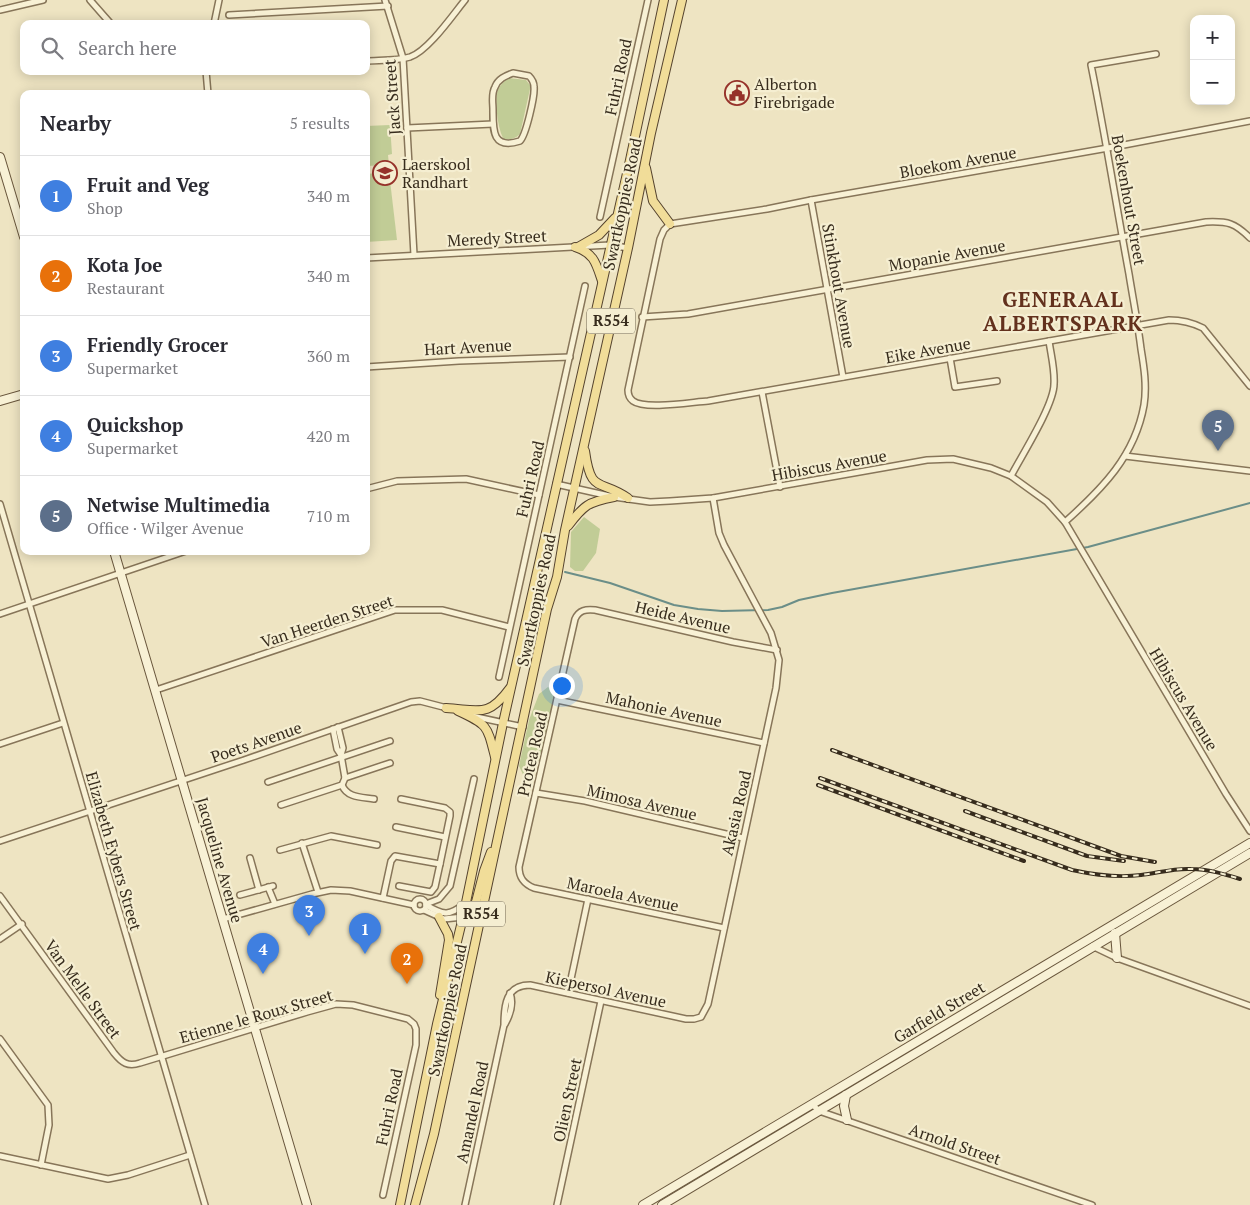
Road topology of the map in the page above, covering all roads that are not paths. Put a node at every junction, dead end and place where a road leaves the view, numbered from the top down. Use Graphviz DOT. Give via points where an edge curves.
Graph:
graph roads {
  1 [pos="43,0"];
  2 [pos="90,0"];
  3 [pos="219,0"];
  4 [pos="385,0"];
  5 [pos="465,0"];
  6 [pos="648,0"];
  7 [pos="664,0"];
  8 [pos="682,0"];
  9 [pos="388,6"];
  10 [pos="0,10"];
  11 [pos="229,15"];
  12 [pos="108,20"];
  13 [pos="215,20"];
  14 [pos="1156,54"];
  15 [pos="403,58"];
  16 [pos="370,61"];
  17 [pos="206,75"];
  18 [pos="208,90"];
  19 [pos="1250,121"];
  20 [pos="493,124"];
  21 [pos="407,128"];
  22 [pos="1108,148"];
  23 [pos="0,157"];
  24 [pos="645,161"];
  25 [pos="811,200"];
  26 [pos="617,215"];
  27 [pos="600,217"];
  28 [pos="20,224"];
  29 [pos="670,224"];
  30 [pos="1122,236"];
  31 [pos="1250,238"];
  32 [pos="610,245"];
  33 [pos="576,247"];
  34 [pos="628,248"];
  35 [pos="414,255"];
  36 [pos="370,258"];
  37 [pos="602,283"];
  38 [pos="585,286"];
  39 [pos="826,290"];
  40 [pos="642,317"];
  41 [pos="1138,326"];
  42 [pos="1048,342"];
  43 [pos="570,357"];
  44 [pos="950,358"];
  45 [pos="370,367"];
  46 [pos="843,378"];
  47 [pos="997,381"];
  48 [pos="1250,386"];
  49 [pos="762,392"];
  50 [pos="20,395"];
  51 [pos="0,401"];
  52 [pos="585,446"];
  53 [pos="1125,456"];
  54 [pos="1250,471"];
  55 [pos="1011,476"];
  56 [pos="556,484"];
  57 [pos="780,486"];
  58 [pos="370,488"];
  59 [pos="575,488"];
  60 [pos="539,495"];
  61 [pos="614,497"];
  62 [pos="628,498"];
  63 [pos="713,498"];
  64 [pos="1,508"];
  65 [pos="1065,522"];
  66 [pos="565,530"];
  67 [pos="115,555"];
  68 [pos="174,555"];
  69 [pos="120,573"];
  70 [pos="29,604"];
  71 [pos="584,610"];
  72 [pos="0,614"];
  73 [pos="509,628"];
  74 [pos="777,650"];
  75 [pos="499,677"];
  76 [pos="511,686"];
  77 [pos="156,690"];
  78 [pos="557,700"];
  79 [pos="446,708"];
  80 [pos="458,712"];
  81 [pos="63,723"];
  82 [pos="503,723"];
  83 [pos="523,727"];
  84 [pos="336,728"];
  85 [pos="390,741"];
  86 [pos="764,743"];
  87 [pos="0,744"];
  88 [pos="342,756"];
  89 [pos="496,758"];
  90 [pos="390,764"];
  91 [pos="345,778"];
  92 [pos="474,779"];
  93 [pos="182,780"];
  94 [pos="268,782"];
  95 [pos="342,785"];
  96 [pos="536,793"];
  97 [pos="402,798"];
  98 [pos="374,799"];
  99 [pos="281,805"];
  100 [pos="90,810"];
  101 [pos="396,827"];
  102 [pos="1250,831"];
  103 [pos="445,837"];
  104 [pos="743,838"];
  105 [pos="0,841"];
  106 [pos="302,843"];
  107 [pos="1250,843"];
  108 [pos="496,844"];
  109 [pos="377,846"];
  110 [pos="280,850"];
  111 [pos="1250,853"];
  112 [pos="250,858"];
  113 [pos="440,864"];
  114 [pos="521,878"];
  115 [pos="399,886"];
  116 [pos="259,890"];
  117 [pos="318,892"];
  118 [pos="240,895"];
  119 [pos="0,896"];
  120 [pos="383,898"];
  121 [pos="439,899"];
  122 [pos="588,899"];
  123 [pos="466,903"];
  124 [pos="275,904"];
  125 [pos="414,905"];
  126 [pos="426,906"];
  127 [pos="438,914"];
  128 [pos="463,917"];
  129 [pos="223,920"];
  130 [pos="22,924"];
  131 [pos="724,928"];
  132 [pos="1115,933"];
  133 [pos="0,939"];
  134 [pos="1089,943"];
  135 [pos="1117,958"];
  136 [pos="568,992"];
  137 [pos="510,993"];
  138 [pos="601,1001"];
  139 [pos="1250,1006"];
  140 [pos="698,1018"];
  141 [pos="414,1024"];
  142 [pos="437,1024"];
  143 [pos="256,1028"];
  144 [pos="924,1037"];
  145 [pos="0,1039"];
  146 [pos="929,1045"];
  147 [pos="162,1057"];
  148 [pos="846,1095"];
  149 [pos="812,1104"];
  150 [pos="819,1111"];
  151 [pos="847,1120"];
  152 [pos="190,1155"];
  153 [pos="0,1156"];
  154 [pos="41,1165"];
  155 [pos="701,1171"];
  156 [pos="707,1178"];
  157 [pos="383,1195"];
  158 [pos="205,1205"];
  159 [pos="307,1205"];
  160 [pos="400,1205"];
  161 [pos="415,1205"];
  162 [pos="465,1205"];
  163 [pos="557,1205"];
  164 [pos="643,1205"];
  165 [pos="662,1205"];
  166 [pos="1092,1205"];
  1 -- 10 [label="street"];
  2 -- 12 [label="street"];
  3 -- 13 [label="street"];
  4 -- 9 [label="street, Jack Street"];
  5 -- 15 [label="street" via="422,50"];
  6 -- 27 [label="street, Fuhri Road"];
  7 -- 26 [label="main road, Swartkoppies Road / R554"];
  8 -- 24 [label="main road, Swartkoppies Road / R554"];
  9 -- 11 [label="street"];
  9 -- 15 [label="street, Jack Street"];
  14 -- 22 [label="street, Boekenhout Street" via="1091,65"];
  15 -- 16 [label="street"];
  15 -- 21 [label="street, Jack Street"];
  17 -- 18 [label="street"];
  19 -- 22 [label="street, Bloekom Avenue"];
  20 -- 20 [label="street" via="493,94 498,81 512,73 529,76 534,83 534,91 523,138 514,143 504,143 494,136"];
  20 -- 21 [label="street"];
  21 -- 35 [label="street, Jack Street"];
  22 -- 25 [label="street, Bloekom Avenue"];
  22 -- 30 [label="street, Boekenhout Street"];
  23 -- 28 [label="street"];
  24 -- 29 [label="main road" via="650,195"];
  24 -- 34 [label="main road, Swartkoppies Road / R554"];
  25 -- 29 [label="street, Bloekom Avenue"];
  25 -- 39 [label="street, Stinkhout Avenue"];
  26 -- 32 [label="main road, Swartkoppies Road / R554"];
  26 -- 33 [label="main road" via="599,235"];
  29 -- 40 [label="street" via="660,239"];
  30 -- 31 [label="street, Mopanie Avenue" via="1219,221 1234,225"];
  30 -- 39 [label="street, Mopanie Avenue"];
  30 -- 41 [label="street, Boekenhout Street"];
  32 -- 33 [label="street, Meredy Street"];
  32 -- 34 [label="street, Meredy Street"];
  32 -- 37 [label="main road, Swartkoppies Road / R554"];
  33 -- 35 [label="street, Meredy Street"];
  33 -- 37 [label="main road" via="592,257"];
  34 -- 52 [label="main road, Swartkoppies Road / R554"];
  35 -- 36 [label="street, Meredy Street"];
  37 -- 56 [label="main road, Swartkoppies Road / R554"];
  38 -- 43 [label="street, Fuhri Road"];
  39 -- 40 [label="street, Mopanie Avenue" via="688,314"];
  39 -- 46 [label="street, Stinkhout Avenue"];
  40 -- 49 [label="street, Eike Avenue" via="628,395 638,404 708,401"];
  41 -- 42 [label="street, Eike Avenue"];
  41 -- 48 [label="street, Eike Avenue" via="1178,320 1203,328"];
  41 -- 53 [label="street, Boekenhout Street" via="1145,395 1141,418"];
  42 -- 44 [label="street, Eike Avenue"];
  42 -- 55 [label="street" via="1053,392"];
  43 -- 45 [label="street, Hart Avenue"];
  43 -- 60 [label="street, Fuhri Road"];
  44 -- 46 [label="street, Eike Avenue"];
  44 -- 47 [label="street" via="955,387"];
  46 -- 49 [label="street, Eike Avenue"];
  49 -- 57 [label="street"];
  50 -- 51 [label="street"];
  52 -- 59 [label="main road, Swartkoppies Road / R554"];
  52 -- 62 [label="main road" via="592,478"];
  53 -- 54 [label="street"];
  53 -- 65 [label="street, Boekenhout Street" via="1098,492"];
  55 -- 57 [label="street, Hibiscus Avenue" via="966,461 941,459"];
  55 -- 65 [label="street, Hibiscus Avenue" via="1047,502"];
  56 -- 59 [label="street, Hibiscus Avenue"];
  56 -- 76 [label="main road, Swartkoppies Road / R554"];
  57 -- 63 [label="street, Hibiscus Avenue"];
  58 -- 60 [label="street" via="397,481 466,479"];
  59 -- 61 [label="street, Hibiscus Avenue"];
  59 -- 66 [label="main road, Swartkoppies Road / R554"];
  60 -- 73 [label="street, Fuhri Road"];
  61 -- 62 [label="street, Hibiscus Avenue"];
  61 -- 66 [label="main road" via="590,503"];
  62 -- 63 [label="street, Hibiscus Avenue" via="650,502"];
  63 -- 74 [label="street, Akasia Road" via="724,545"];
  64 -- 70 [label="street, Elizabeth Eybers Street"];
  65 -- 102 [label="street, Hibiscus Avenue"];
  66 -- 83 [label="main road, Swartkoppies Road / R554"];
  67 -- 69 [label="street, Jacqueline Avenue"];
  68 -- 69 [label="street"];
  69 -- 70 [label="street"];
  69 -- 77 [label="street, Jacqueline Avenue"];
  70 -- 72 [label="street"];
  70 -- 81 [label="street, Elizabeth Eybers Street"];
  71 -- 74 [label="street, Heide Avenue"];
  71 -- 78 [label="street, Protea Road" via="575,619"];
  73 -- 75 [label="street, Fuhri Road"];
  73 -- 77 [label="street, Van Heerden Street" via="442,610 395,610"];
  74 -- 86 [label="street, Akasia Road" via="779,670"];
  76 -- 79 [label="main road" via="488,710"];
  76 -- 82 [label="main road, Swartkoppies Road / R554"];
  77 -- 93 [label="street, Jacqueline Avenue"];
  78 -- 86 [label="street, Mahonie Avenue"];
  78 -- 96 [label="street, Protea Road"];
  79 -- 80 [label="street, Poets Avenue"];
  79 -- 84 [label="street, Poets Avenue" via="414,702"];
  80 -- 82 [label="street, Poets Avenue"];
  80 -- 89 [label="main road" via="482,723 490,736"];
  81 -- 87 [label="street"];
  81 -- 100 [label="street, Elizabeth Eybers Street"];
  82 -- 83 [label="street, Poets Avenue"];
  82 -- 89 [label="main road, Swartkoppies Road / R554"];
  83 -- 108 [label="main road, Swartkoppies Road / R554"];
  84 -- 88 [label="street" via="343,748"];
  84 -- 93 [label="street, Poets Avenue"];
  85 -- 88 [label="street"];
  86 -- 104 [label="street, Akasia Road"];
  88 -- 91 [label="street"];
  88 -- 94 [label="street"];
  89 -- 123 [label="main road, Swartkoppies Road / R554"];
  90 -- 91 [label="street"];
  91 -- 95 [label="street"];
  92 -- 121 [label="street" via="455,872 450,886"];
  93 -- 100 [label="street, Poets Avenue"];
  93 -- 129 [label="street, Jacqueline Avenue"];
  95 -- 98 [label="street" via="351,795"];
  95 -- 99 [label="street"];
  96 -- 104 [label="street, Mimosa Avenue"];
  96 -- 114 [label="street, Protea Road" via="519,867"];
  97 -- 103 [label="street" via="448,809 450,816"];
  100 -- 105 [label="street, Poets Avenue"];
  100 -- 147 [label="street, Elizabeth Eybers Street"];
  101 -- 103 [label="street"];
  103 -- 113 [label="street"];
  104 -- 131 [label="street, Akasia Road"];
  106 -- 109 [label="street" via="334,836"];
  106 -- 110 [label="street"];
  106 -- 117 [label="street"];
  107 -- 134 [label="street, Garfield Street"];
  108 -- 128 [label="main road" via="489,854 476,902"];
  108 -- 161 [label="main road, Swartkoppies Road / R554" via="434,1134"];
  111 -- 132 [label="street, Garfield Street"];
  112 -- 116 [label="street"];
  113 -- 115 [label="street" via="431,892"];
  113 -- 120 [label="street" via="395,856"];
  114 -- 122 [label="street, Maroela Avenue" via="534,888"];
  116 -- 118 [label="street"];
  116 -- 124 [label="street" via="270,886"];
  117 -- 120 [label="street" via="344,890"];
  117 -- 124 [label="street"];
  119 -- 130 [label="street, Van Melle Street"];
  120 -- 125 [label="street"];
  121 -- 126 [label="street"];
  121 -- 127 [label="street"];
  122 -- 131 [label="street, Maroela Avenue"];
  122 -- 136 [label="street"];
  123 -- 127 [label="street" via="454,912"];
  123 -- 128 [label="main road, Swartkoppies Road / R554"];
  124 -- 129 [label="street"];
  125 -- 126 [label="street" via="421,912"];
  125 -- 126 [label="street" via="421,899"];
  126 -- 127 [label="street"];
  127 -- 128 [label="street" via="454,919"];
  127 -- 142 [label="main road" via="449,940"];
  128 -- 142 [label="main road, Swartkoppies Road / R554"];
  129 -- 143 [label="street, Jacqueline Avenue"];
  130 -- 133 [label="street"];
  130 -- 147 [label="street, Van Melle Street" via="121,1062 136,1064"];
  131 -- 140 [label="street, Akasia Road" via="708,1004"];
  132 -- 134 [label="street, Garfield Street"];
  132 -- 135 [label="street"];
  134 -- 135 [label="street"];
  134 -- 144 [label="street, Garfield Street"];
  134 -- 146 [label="street, Garfield Street"];
  135 -- 139 [label="street"];
  136 -- 137 [label="street, Kiepersol Avenue" via="522,985"];
  136 -- 138 [label="street, Kiepersol Avenue"];
  137 -- 162 [label="street, Amandel Road" via="512,1004 504,1025"];
  138 -- 140 [label="street, Kiepersol Avenue" via="686,1019"];
  138 -- 163 [label="street, Olien Street"];
  141 -- 143 [label="street, Etienne le Roux Street" via="402,1016 343,1004"];
  141 -- 157 [label="street, Fuhri Road" via="416,1045"];
  142 -- 160 [label="main road, Swartkoppies Road / R554"];
  143 -- 147 [label="street, Etienne le Roux Street"];
  143 -- 159 [label="street, Jacqueline Avenue"];
  144 -- 146 [label="street"];
  144 -- 149 [label="street, Garfield Street"];
  145 -- 154 [label="street" via="44,1098 49,1110"];
  146 -- 148 [label="street, Garfield Street"];
  147 -- 152 [label="street, Elizabeth Eybers Street"];
  148 -- 150 [label="street, Garfield Street"];
  148 -- 151 [label="street"];
  149 -- 150 [label="street, Arnold Street"];
  149 -- 155 [label="street, Garfield Street"];
  150 -- 151 [label="street, Arnold Street"];
  150 -- 156 [label="street, Garfield Street"];
  151 -- 166 [label="street, Arnold Street"];
  152 -- 154 [label="street" via="108,1179"];
  152 -- 158 [label="street, Elizabeth Eybers Street"];
  153 -- 154 [label="street"];
  155 -- 156 [label="street"];
  155 -- 164 [label="street, Garfield Street"];
  156 -- 165 [label="street, Garfield Street"];
}
